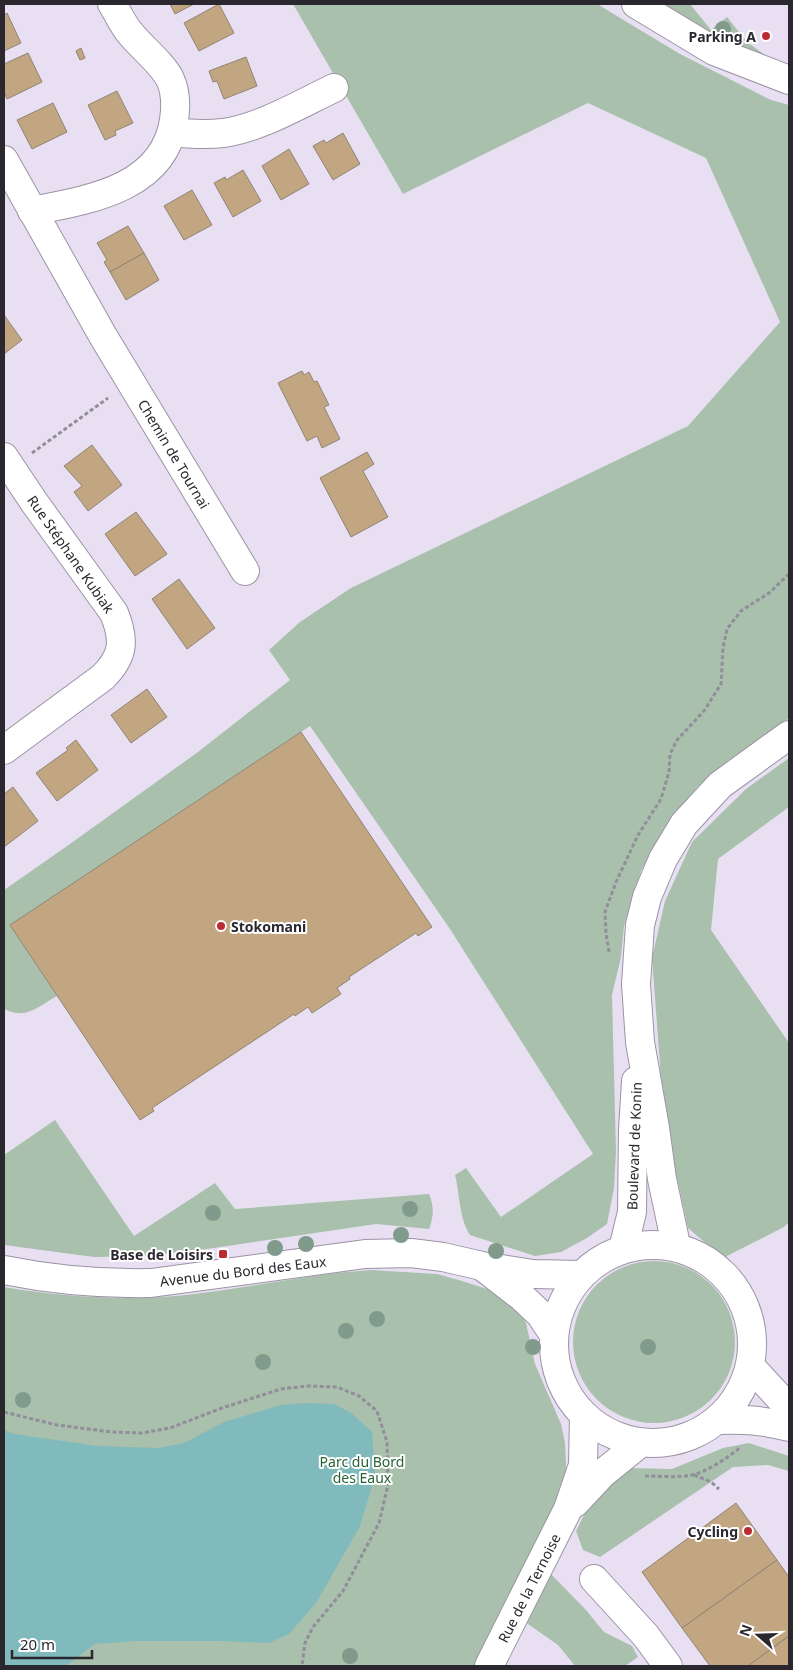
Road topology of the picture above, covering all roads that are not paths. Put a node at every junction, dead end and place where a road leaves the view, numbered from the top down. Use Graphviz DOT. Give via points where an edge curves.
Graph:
graph roads {
  1 [pos="112,4"];
  2 [pos="636,4"];
  3 [pos="787,79"];
  4 [pos="334,88"];
  5 [pos="172,132"];
  6 [pos="4,160"];
  7 [pos="32,211"];
  8 [pos="8,463"];
  9 [pos="245,571"];
  10 [pos="789,735"];
  11 [pos="4,750"];
  12 [pos="640,1042"];
  13 [pos="676,1245"];
  14 [pos="623,1249"];
  15 [pos="482,1266"];
  16 [pos="4,1270"];
  17 [pos="581,1275"];
  18 [pos="554,1334"];
  19 [pos="751,1366"];
  20 [pos="584,1416"];
  21 [pos="782,1418"];
  22 [pos="718,1420"];
  23 [pos="639,1444"];
  24 [pos="568,1510"];
  25 [pos="594,1580"];
  26 [pos="489,1666"];
  27 [pos="668,1666"];
  1 -- 5 [label="street" via="129,32 170,79 176,104"];
  2 -- 3 [label="street" via="714,52"];
  4 -- 5 [label="street" via="256,125 223,133"];
  5 -- 7 [label="street" via="164,152 144,174 120,188 79,202"];
  6 -- 7 [label="street, Chemin de Tournai"];
  7 -- 9 [label="street, Chemin de Tournai" via="103,336"];
  8 -- 11 [label="street, Rue Stéphane Kubiak" via="114,613 122,641 116,661 103,677"];
  10 -- 12 [label="street, Boulevard de Konin" via="720,784 684,824 663,859 647,897 640,925 636,984"];
  12 -- 13 [label="street, Boulevard de Konin"];
  12 -- 14 [label="street, Boulevard de Konin" via="633,1130 632,1212"];
  13 -- 14 [label="street" via="653,1244"];
  13 -- 19 [label="street" via="708,1260 725,1274 740,1294 750,1317"];
  14 -- 17 [label="street" via="600,1259"];
  15 -- 16 [label="street, Avenue du Bord des Eaux" via="410,1253 365,1254 151,1283 72,1281"];
  15 -- 17 [label="street, Avenue du Bord des Eaux" via="533,1274"];
  15 -- 18 [label="street, Avenue du Bord des Eaux" via="522,1297"];
  17 -- 18 [label="street" via="562,1302"];
  18 -- 20 [label="street" via="556,1364 566,1392"];
  19 -- 21 [label="street"];
  19 -- 22 [label="street" via="738,1396"];
  20 -- 23 [label="street" via="609,1434"];
  20 -- 24 [label="street, Rue de la Ternoise" via="583,1465"];
  21 -- 22 [label="street"];
  22 -- 23 [label="street" via="698,1433 676,1441"];
  23 -- 24 [label="street, Rue de la Ternoise" via="602,1473"];
  24 -- 26 [label="street, Rue de la Ternoise"];
  25 -- 27 [label="street" via="646,1636"];
}
